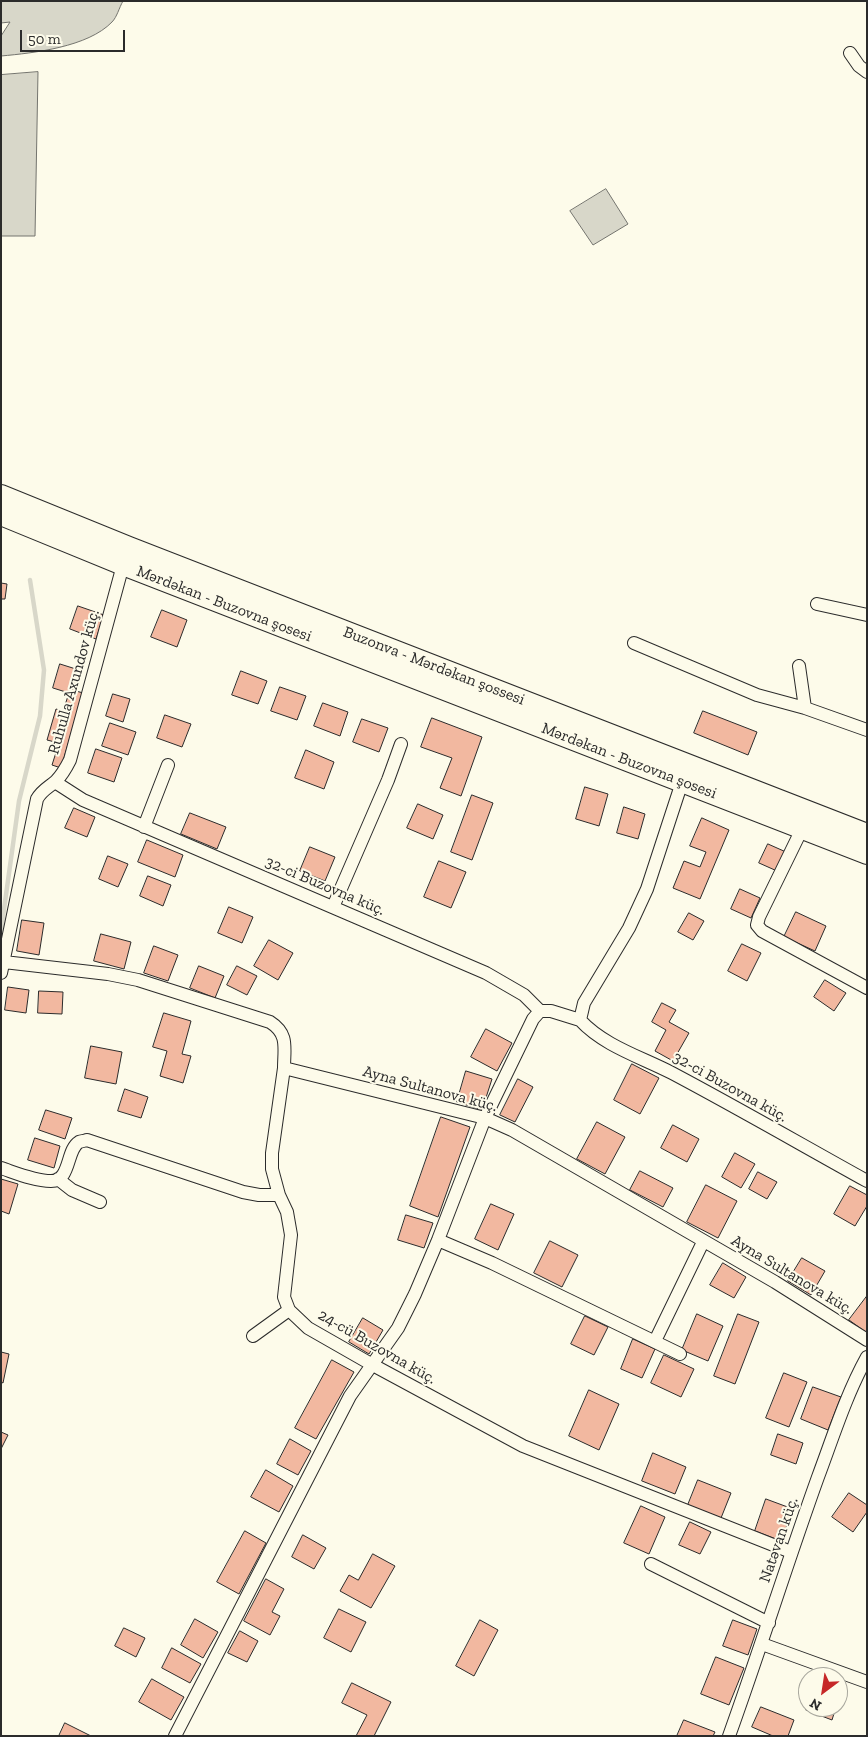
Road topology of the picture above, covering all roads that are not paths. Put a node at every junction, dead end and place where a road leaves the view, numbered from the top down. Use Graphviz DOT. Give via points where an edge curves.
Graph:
graph roads {
  1 [pos="850,53"];
  2 [pos="867,72"];
  3 [pos="1,495"];
  4 [pos="1,515"];
  5 [pos="123,565"];
  6 [pos="817,604"];
  7 [pos="867,615"];
  8 [pos="634,643"];
  9 [pos="799,666"];
  10 [pos="805,708"];
  11 [pos="867,730"];
  12 [pos="401,744"];
  13 [pos="168,765"];
  14 [pos="55,782"];
  15 [pos="682,782"];
  16 [pos="144,826"];
  17 [pos="802,829"];
  18 [pos="867,834"];
  19 [pos="867,854"];
  20 [pos="333,907"];
  21 [pos="2,967"];
  22 [pos="867,988"];
  23 [pos="540,1011"];
  24 [pos="580,1020"];
  25 [pos="284,1068"];
  26 [pos="485,1118"];
  27 [pos="1,1168"];
  28 [pos="58,1179"];
  29 [pos="867,1181"];
  30 [pos="280,1195"];
  31 [pos="100,1202"];
  32 [pos="438,1240"];
  33 [pos="704,1242"];
  34 [pos="288,1310"];
  35 [pos="253,1336"];
  36 [pos="867,1340"];
  37 [pos="654,1342"];
  38 [pos="680,1354"];
  39 [pos="867,1357"];
  40 [pos="371,1364"];
  41 [pos="791,1552"];
  42 [pos="651,1564"];
  43 [pos="769,1623"];
  44 [pos="762,1644"];
  45 [pos="867,1682"];
  46 [pos="175,1736"];
  47 [pos="729,1736"];
  1 -- 2 [label="street"];
  3 -- 18 [label="main road, Buzonva - Mərdəkan şossesi"];
  4 -- 5 [label="main road, Mərdəkan - Buzovna şosesi"];
  5 -- 14 [label="street, Ruhulla Axundov küç." via="70,760"];
  5 -- 15 [label="main road, Mərdəkan - Buzovna şosesi"];
  6 -- 7 [label="street"];
  8 -- 10 [label="street" via="757,695"];
  9 -- 10 [label="street"];
  10 -- 11 [label="street"];
  12 -- 20 [label="street"];
  13 -- 16 [label="street"];
  14 -- 16 [label="street, 32-ci Buzovna küç." via="82,800"];
  14 -- 21 [label="street, Ruhulla Axundov küç." via="37,799"];
  15 -- 17 [label="main road, Mərdəkan - Buzovna şosesi"];
  15 -- 24 [label="street" via="647,889 584,1003"];
  16 -- 20 [label="street, 32-ci Buzovna küç."];
  17 -- 19 [label="main road, Mərdəkan - Buzovna şosesi"];
  17 -- 22 [label="street" via="757,925 762,931"];
  20 -- 23 [label="street, 32-ci Buzovna küç." via="486,973 524,995"];
  21 -- 25 [label="street" via="101,973 138,980 270,1022 284,1036"];
  23 -- 24 [label="street, 32-ci Buzovna küç."];
  23 -- 26 [label="street" via="532,1019"];
  24 -- 29 [label="street, 32-ci Buzovna küç." via="604,1040 729,1103"];
  25 -- 26 [label="street, Ayna Sultanova küç."];
  25 -- 30 [label="street" via="272,1153 272,1169"];
  26 -- 32 [label="street"];
  26 -- 33 [label="street, Ayna Sultanova küç." via="512,1130"];
  27 -- 28 [label="street" via="43,1180"];
  28 -- 30 [label="street" via="74,1148 87,1140 243,1192 259,1196"];
  28 -- 31 [label="street" via="72,1190"];
  30 -- 34 [label="street" via="291,1235 284,1285"];
  32 -- 37 [label="street"];
  32 -- 40 [label="street" via="398,1328"];
  33 -- 36 [label="street, Ayna Sultanova küç."];
  33 -- 37 [label="street"];
  34 -- 35 [label="street"];
  34 -- 40 [label="street, 24-cü Buzovna küç." via="308,1328"];
  37 -- 38 [label="street"];
  39 -- 41 [label="street, Natəvan küç." via="848,1396"];
  40 -- 41 [label="street, 24-cü Buzovna küç." via="523,1446"];
  40 -- 46 [label="street" via="350,1396"];
  41 -- 43 [label="street, Natəvan küç."];
  42 -- 43 [label="street"];
  43 -- 44 [label="street, Natəvan küç."];
  44 -- 45 [label="street"];
  44 -- 47 [label="street, Natəvan küç."];
}
